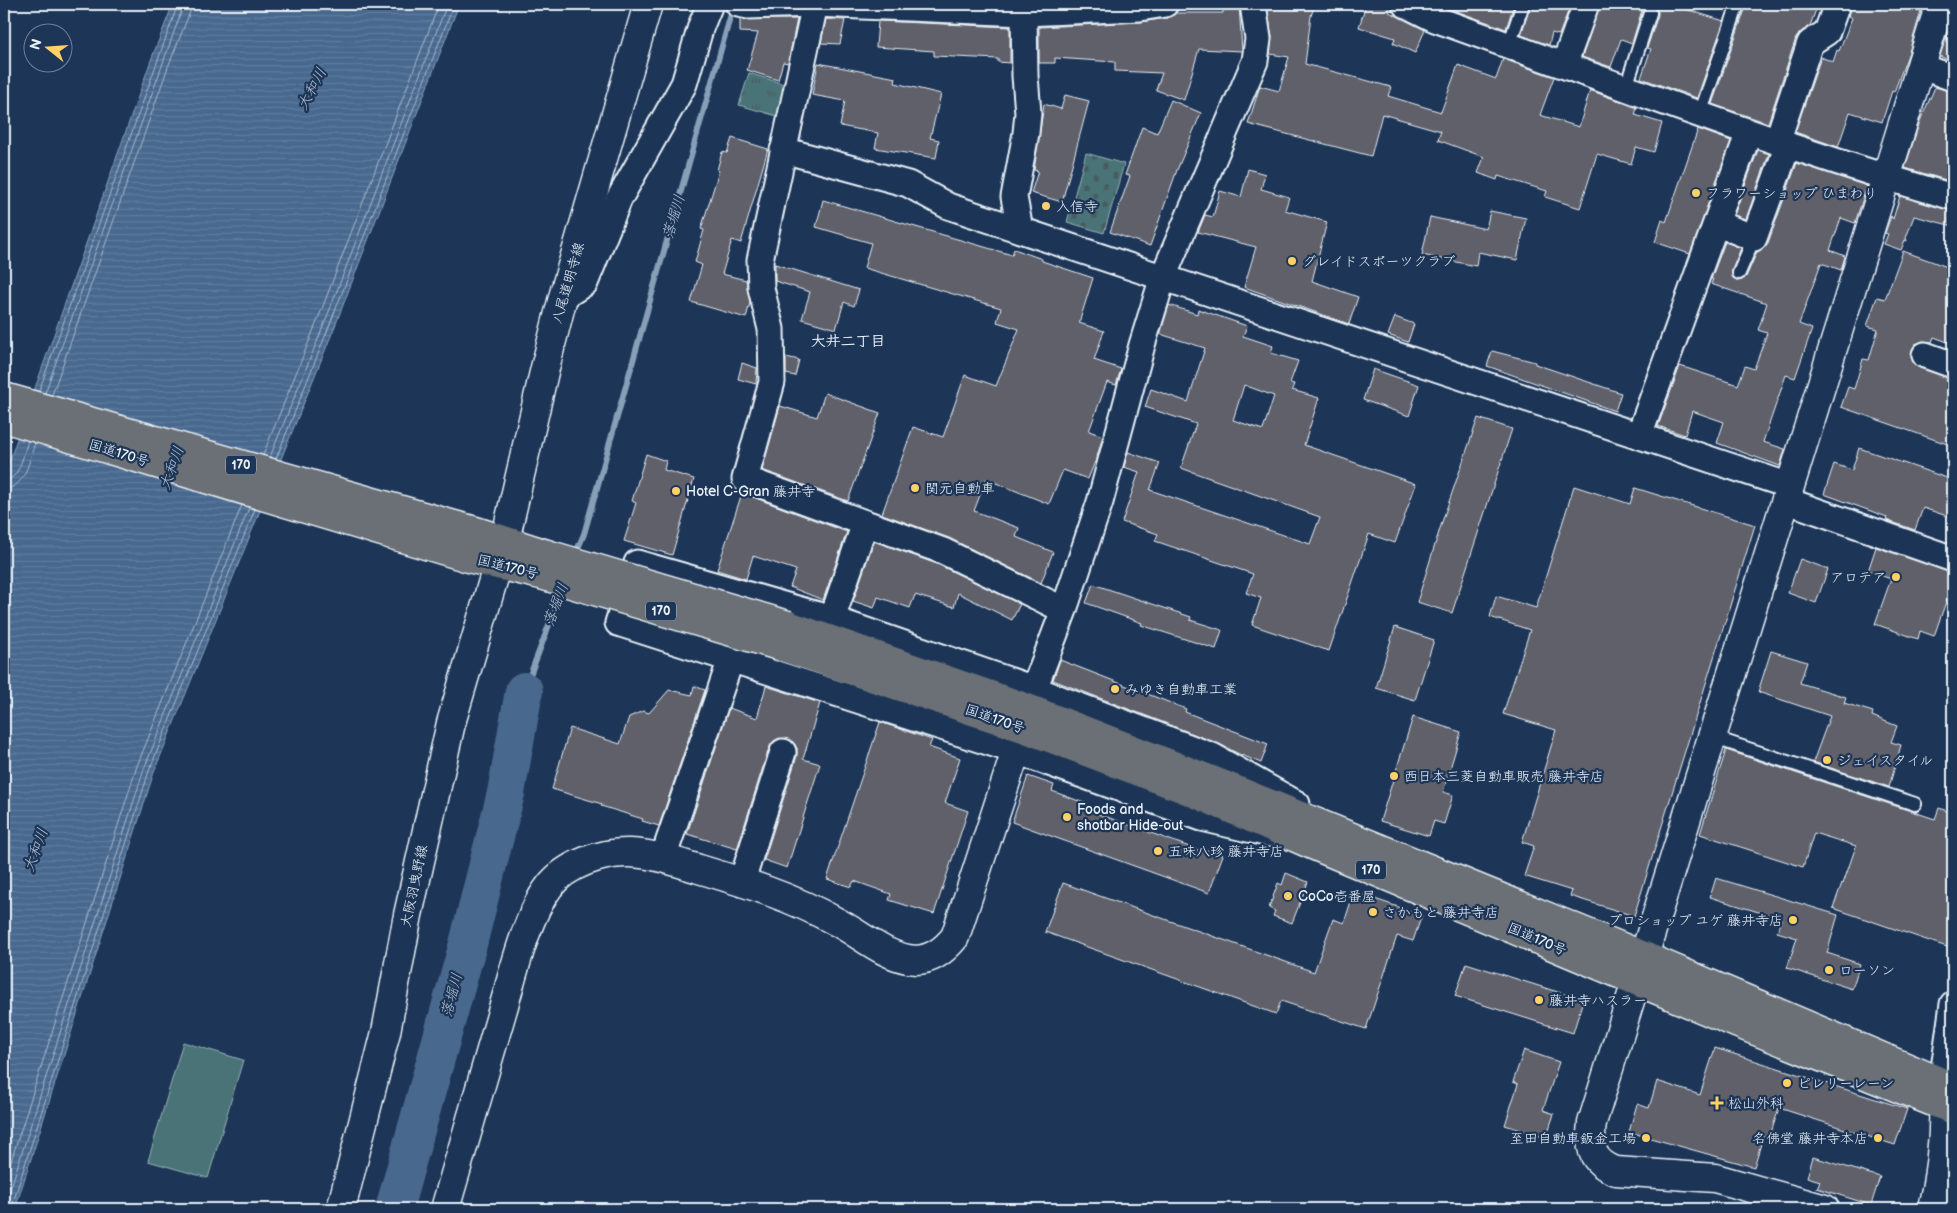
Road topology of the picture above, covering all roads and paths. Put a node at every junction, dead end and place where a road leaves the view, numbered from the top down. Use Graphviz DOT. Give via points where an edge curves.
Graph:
graph roads {
  1 [pos="648,4"];
  2 [pos="710,4"];
  3 [pos="739,4"];
  4 [pos="826,4"];
  5 [pos="1165,4"];
  6 [pos="1253,4"];
  7 [pos="1405,4"];
  8 [pos="1523,4"];
  9 [pos="1586,4"];
  10 [pos="1738,4"];
  11 [pos="1837,4"];
  12 [pos="1940,4"];
  13 [pos="1140,6"];
  14 [pos="1025,9"];
  15 [pos="1650,13"];
  16 [pos="1508,45"];
  17 [pos="1564,65"];
  18 [pos="1920,66"];
  19 [pos="1953,78"];
  20 [pos="1626,87"];
  21 [pos="1700,114"];
  22 [pos="1750,132"];
  23 [pos="1782,144"];
  24 [pos="783,150"];
  25 [pos="1885,178"];
  26 [pos="1953,197"];
  27 [pos="1726,227"];
  28 [pos="1020,230"];
  29 [pos="1754,238"];
  30 [pos="1739,272"];
  31 [pos="1164,277"];
  32 [pos="563,297"];
  33 [pos="1925,355"];
  34 [pos="1953,364"];
  35 [pos="4,397"];
  36 [pos="4,418"];
  37 [pos="1639,436"];
  38 [pos="1788,493"];
  39 [pos="866,523"];
  40 [pos="502,553"];
  41 [pos="1953,559"];
  42 [pos="1064,610"];
  43 [pos="832,619"];
  44 [pos="785,636"];
  45 [pos="731,659"];
  46 [pos="1034,689"];
  47 [pos="1712,736"];
  48 [pos="1016,751"];
  49 [pos="783,752"];
  50 [pos="1915,804"];
  51 [pos="1362,841"];
  52 [pos="1310,844"];
  53 [pos="663,858"];
  54 [pos="742,881"];
  55 [pos="1640,968"];
  56 [pos="1953,1004"];
  57 [pos="1948,1097"];
  58 [pos="341,1209"];
  59 [pos="445,1209"];
  60 [pos="1825,1209"];
  61 [pos="1932,1209"];
  1 -- 32 [label="street, 八尾道明寺線"];
  2 -- 32 [label="street" via="684,84 619,199 585,284"];
  3 -- 4 [label="street"];
  4 -- 14 [label="street"];
  4 -- 24 [label="street"];
  5 -- 13 [label="street"];
  6 -- 31 [label="street" via="1258,39 1255,61"];
  7 -- 16 [label="street" via="1435,19"];
  8 -- 16 [label="lane"];
  9 -- 17 [label="street"];
  10 -- 21 [label="lane"];
  11 -- 23 [label="street" via="1827,32 1810,43"];
  12 -- 18 [label="street"];
  13 -- 14 [label="street"];
  14 -- 28 [label="street" via="1028,113 1014,197"];
  15 -- 20 [label="lane"];
  16 -- 17 [label="street"];
  17 -- 20 [label="street"];
  18 -- 19 [label="street"];
  18 -- 25 [label="street"];
  20 -- 21 [label="street"];
  21 -- 22 [label="street"];
  22 -- 23 [label="street"];
  22 -- 37 [label="street"];
  23 -- 25 [label="street"];
  23 -- 29 [label="street"];
  24 -- 28 [label="street" via="908,184 948,206"];
  24 -- 39 [label="street" via="760,260 761,288 771,329 772,382 745,479"];
  25 -- 26 [label="street"];
  25 -- 38 [label="street"];
  27 -- 29 [label="street"];
  28 -- 31 [label="street"];
  29 -- 30 [label="lane"];
  31 -- 37 [label="street"];
  31 -- 42 [label="street" via="1142,345 1100,502"];
  32 -- 40 [label="street, 八尾道明寺線"];
  33 -- 34 [label="street"];
  35 -- 40 [label="highway, 国道170号 / 170" via="479,532"];
  36 -- 40 [label="highway, 国道170号 / 170" via="472,559"];
  37 -- 38 [label="street"];
  38 -- 41 [label="street"];
  38 -- 47 [label="street"];
  39 -- 42 [label="street" via="943,551"];
  39 -- 43 [label="street"];
  40 -- 44 [label="highway, 国道170号 / 170, bridge"];
  40 -- 58 [label="street, 大阪羽曳野線" via="451,723 408,915 386,1032"];
  42 -- 46 [label="street"];
  43 -- 45 [label="street" via="637,563 618,623"];
  43 -- 46 [label="street"];
  44 -- 51 [label="highway, 国道170号 / 170" via="1025,707"];
  44 -- 52 [label="highway, 国道170号 / 170" via="1189,791"];
  45 -- 48 [label="street"];
  45 -- 53 [label="street"];
  46 -- 51 [label="street" via="1212,756"];
  47 -- 50 [label="lane"];
  47 -- 55 [label="street"];
  48 -- 52 [label="street" via="1202,818"];
  48 -- 54 [label="street" via="954,937 945,950 928,959 910,960 892,954 800,902"];
  49 -- 54 [label="street"];
  51 -- 55 [label="highway, 国道170号 / 170"];
  52 -- 55 [label="highway, 国道170号 / 170"];
  53 -- 54 [label="street"];
  53 -- 59 [label="street" via="629,853 600,856 573,866 550,885 535,909"];
  55 -- 57 [label="highway, 国道170号 / 170"];
  55 -- 60 [label="street" via="1592,1123 1590,1142 1595,1156 1607,1168 1616,1171 1715,1178"];
  56 -- 57 [label="street"];
  57 -- 61 [label="street"];
}
